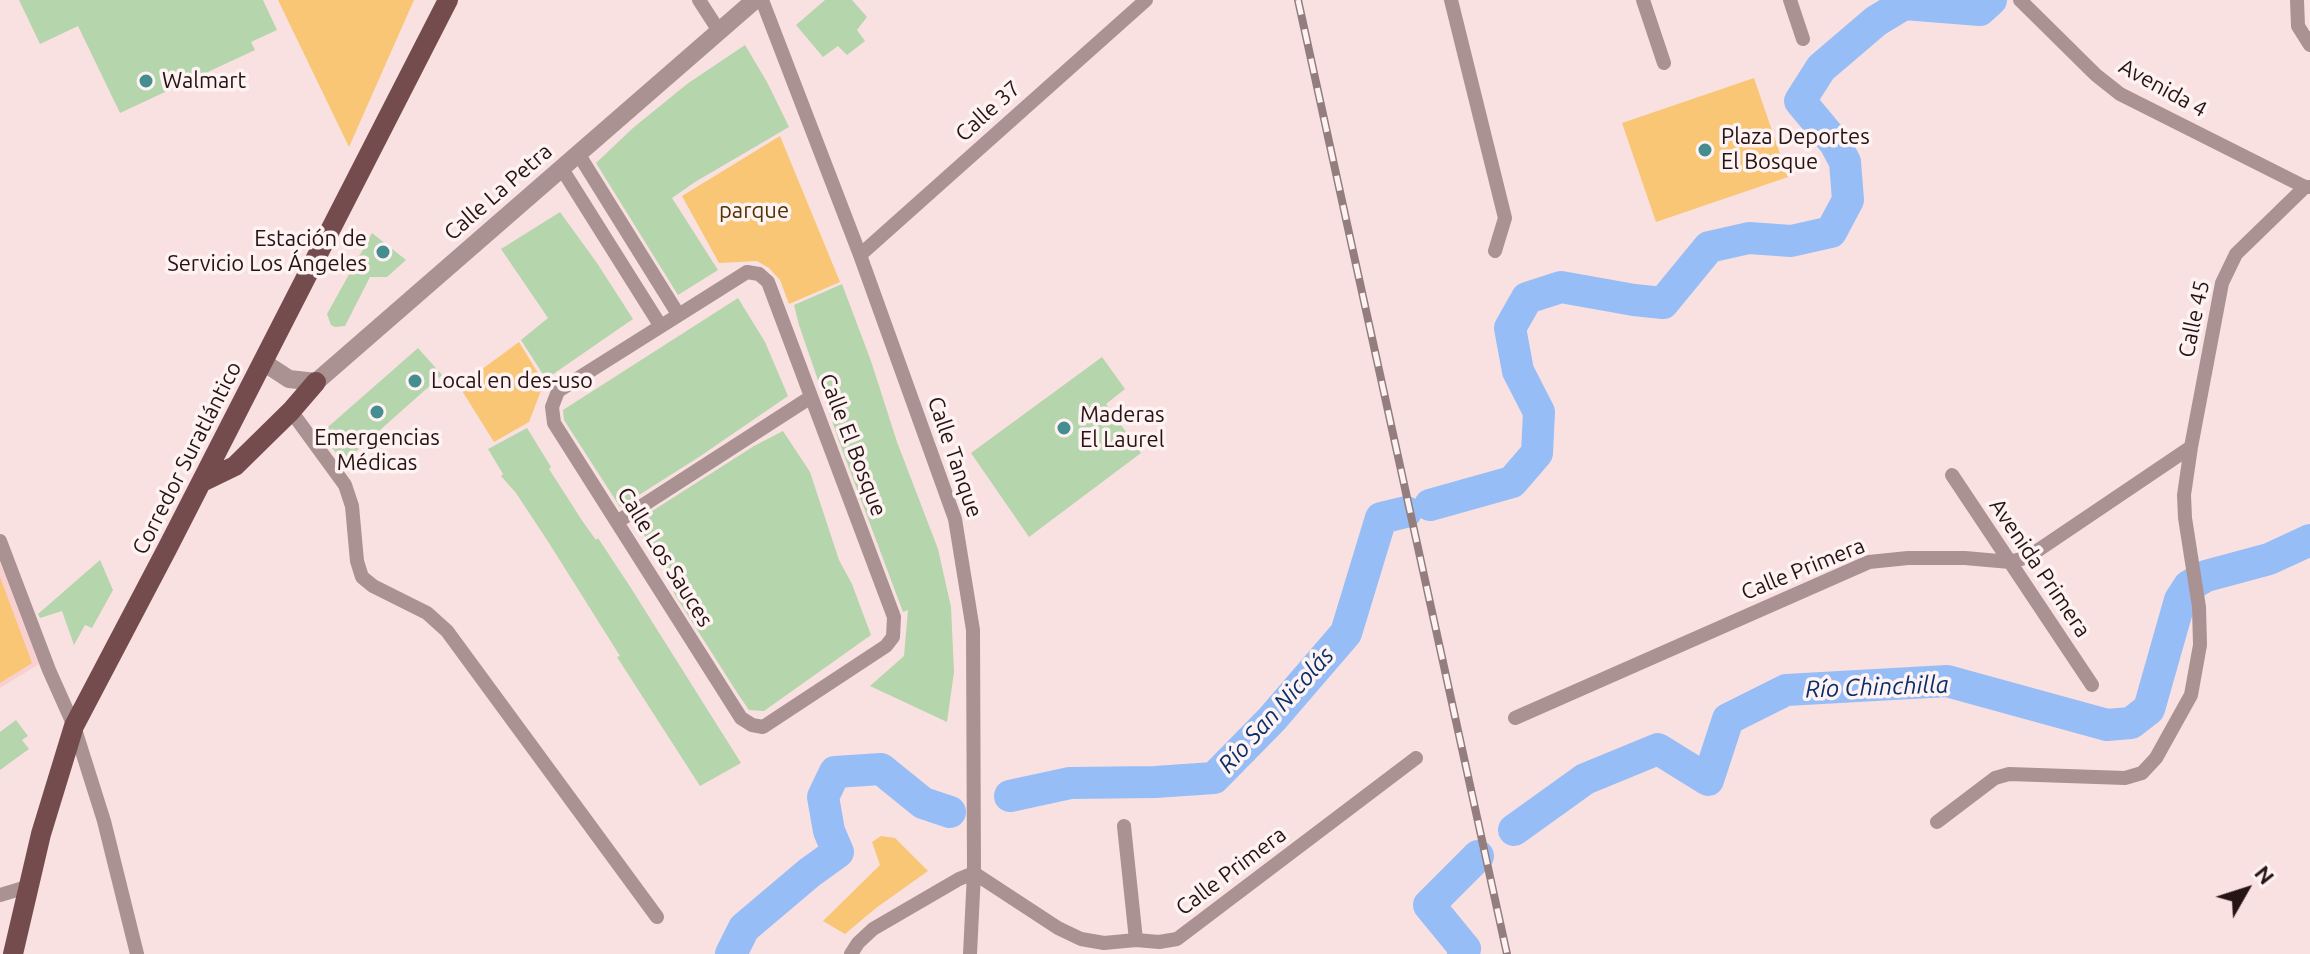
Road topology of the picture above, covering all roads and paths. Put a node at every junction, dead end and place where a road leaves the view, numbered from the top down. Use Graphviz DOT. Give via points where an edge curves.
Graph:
graph roads {
  1 [pos="448,0"];
  2 [pos="699,0"];
  3 [pos="755,0"];
  4 [pos="762,0"];
  5 [pos="1146,0"];
  6 [pos="1451,0"];
  7 [pos="1643,0"];
  8 [pos="1790,0"];
  9 [pos="2020,0"];
  10 [pos="2297,0"];
  11 [pos="2304,23"];
  12 [pos="719,31"];
  13 [pos="1803,39"];
  14 [pos="2310,45"];
  15 [pos="1664,63"];
  16 [pos="579,155"];
  17 [pos="562,169"];
  18 [pos="2308,187"];
  19 [pos="1495,251"];
  20 [pos="860,255"];
  21 [pos="678,314"];
  22 [pos="660,325"];
  23 [pos="263,362"];
  24 [pos="316,382"];
  25 [pos="811,397"];
  26 [pos="291,411"];
  27 [pos="2191,447"];
  28 [pos="1952,475"];
  29 [pos="202,482"];
  30 [pos="617,522"];
  31 [pos="0,541"];
  32 [pos="2010,562"];
  33 [pos="2092,685"];
  34 [pos="1515,718"];
  35 [pos="752,725"];
  36 [pos="74,726"];
  37 [pos="1416,758"];
  38 [pos="1937,822"];
  39 [pos="1124,826"];
  40 [pos="974,873"];
  41 [pos="30,886"];
  42 [pos="0,895"];
  43 [pos="657,917"];
  44 [pos="1136,940"];
  45 [pos="13,954"];
  46 [pos="137,954"];
  47 [pos="851,954"];
  48 [pos="970,954"];
  1 -- 23 [label="main road, Corredor Suratlántico"];
  2 -- 12 [label="street"];
  3 -- 12 [label="street, Calle La Petra"];
  4 -- 20 [label="street, Calle Tanque"];
  5 -- 20 [label="street, Calle 37"];
  6 -- 19 [label="street" via="1505,218"];
  7 -- 15 [label="street"];
  8 -- 13 [label="street"];
  9 -- 18 [label="street, Avenida 4" via="2120,94"];
  10 -- 11 [label="street"];
  11 -- 14 [label="street"];
  12 -- 16 [label="street, Calle La Petra"];
  16 -- 17 [label="street, Calle La Petra"];
  16 -- 21 [label="street"];
  17 -- 22 [label="street"];
  17 -- 24 [label="street, Calle La Petra"];
  18 -- 27 [label="street, Calle 45" via="2236,254 2222,283"];
  20 -- 40 [label="street, Calle Tanque" via="955,519 973,630"];
  21 -- 22 [label="street"];
  21 -- 25 [label="street, Calle El Bosque" via="747,272 759,274 768,282"];
  22 -- 30 [label="street, Calle Los Sauces" via="558,391 552,407 554,423"];
  23 -- 24 [label="street" via="289,379"];
  23 -- 29 [label="main road, Corredor Suratlántico"];
  24 -- 26 [label="main road"];
  25 -- 30 [label="street"];
  25 -- 35 [label="street, Calle El Bosque" via="894,617 893,637 763,727"];
  26 -- 29 [label="main road" via="235,466"];
  26 -- 43 [label="street" via="345,485 362,577 427,613 447,631"];
  27 -- 32 [label="street" via="2028,557"];
  27 -- 38 [label="street, Calle 45" via="2185,518 2200,645 2191,695 2156,758 2142,773 2125,778 1995,778"];
  28 -- 32 [label="street, Avenida Primera"];
  29 -- 36 [label="main road, Corredor Suratlántico"];
  30 -- 35 [label="street, Calle Los Sauces" via="741,718"];
  31 -- 36 [label="street"];
  32 -- 33 [label="street, Avenida Primera"];
  32 -- 34 [label="street, Calle Primera" via="1869,562"];
  36 -- 41 [label="main road, Corredor Suratlántico"];
  36 -- 46 [label="street"];
  37 -- 44 [label="street, Calle Primera" via="1177,939"];
  39 -- 44 [label="street"];
  40 -- 44 [label="street, Calle Primera" via="1081,939"];
  40 -- 47 [label="street" via="873,929"];
  40 -- 48 [label="street, Calle Tanque"];
  41 -- 42 [label="street"];
  41 -- 45 [label="main road, Corredor Suratlántico"];
}
